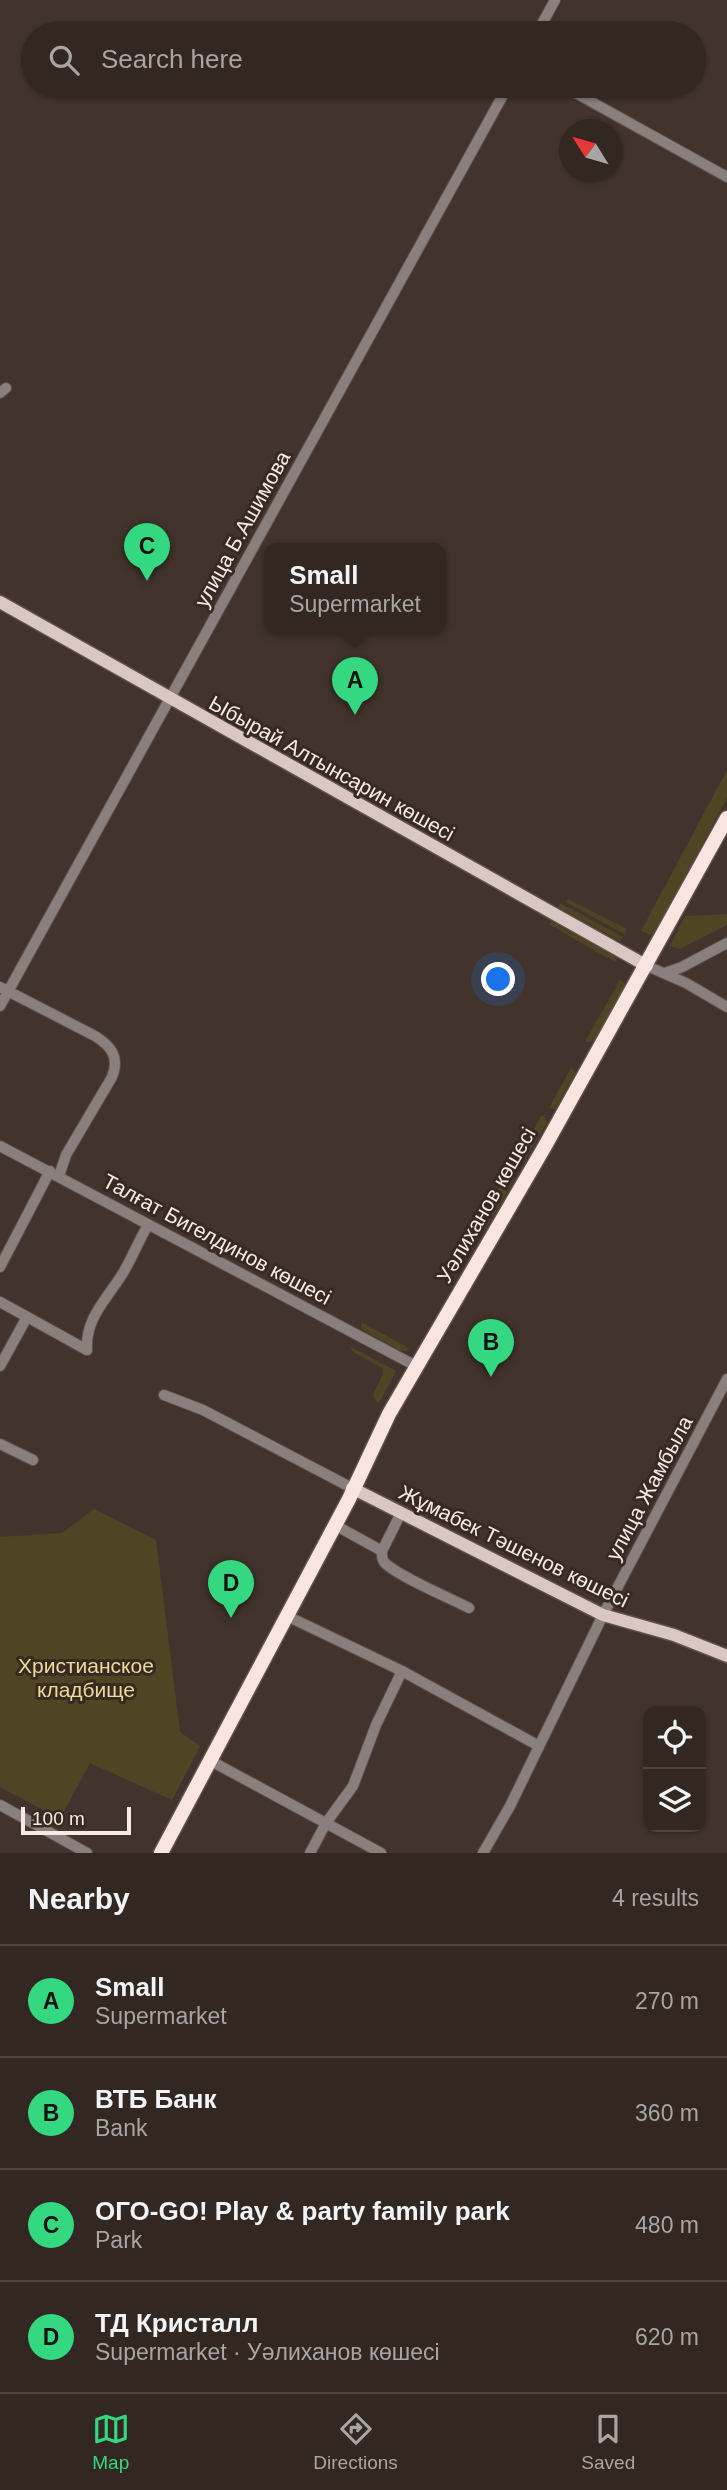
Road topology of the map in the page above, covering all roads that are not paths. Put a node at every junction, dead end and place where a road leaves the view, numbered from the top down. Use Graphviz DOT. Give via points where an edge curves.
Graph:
graph roads {
  1 [pos="555,0"];
  2 [pos="544,21"];
  3 [pos="501,98"];
  4 [pos="585,98"];
  5 [pos="727,177"];
  6 [pos="0,602"];
  7 [pos="170,698"];
  8 [pos="727,818"];
  9 [pos="727,943"];
  10 [pos="647,966"];
  11 [pos="664,973"];
  12 [pos="4,989"];
  13 [pos="0,1006"];
  14 [pos="727,1007"];
  15 [pos="0,1146"];
  16 [pos="54,1173"];
  17 [pos="148,1225"];
  18 [pos="0,1266"];
  19 [pos="0,1302"];
  20 [pos="27,1317"];
  21 [pos="0,1366"];
  22 [pos="416,1366"];
  23 [pos="727,1379"];
  24 [pos="164,1395"];
  25 [pos="0,1444"];
  26 [pos="33,1460"];
  27 [pos="353,1488"];
  28 [pos="401,1513"];
  29 [pos="335,1525"];
  30 [pos="382,1551"];
  31 [pos="470,1608"];
  32 [pos="603,1615"];
  33 [pos="287,1616"];
  34 [pos="727,1656"];
  35 [pos="402,1671"];
  36 [pos="539,1746"];
  37 [pos="211,1760"];
  38 [pos="1,1809"];
  39 [pos="183,1810"];
  40 [pos="326,1823"];
  41 [pos="87,1853"];
  42 [pos="161,1853"];
  43 [pos="310,1853"];
  44 [pos="381,1853"];
  45 [pos="483,1853"];
  1 -- 2 [label="street"];
  3 -- 7 [label="street, улица Б.Ашимова"];
  4 -- 5 [label="street"];
  6 -- 7 [label="main road, Ыбырай Алтынсарин көшесі"];
  7 -- 10 [label="main road, Ыбырай Алтынсарин көшесі"];
  7 -- 12 [label="street, улица Б.Ашимова"];
  8 -- 10 [label="highway, Уәлиханов көшесі"];
  9 -- 11 [label="street"];
  10 -- 11 [label="street"];
  10 -- 22 [label="highway, Уәлиханов көшесі"];
  11 -- 14 [label="street"];
  12 -- 13 [label="street, улица Б.Ашимова"];
  12 -- 16 [label="street" via="103,1041 115,1056 112,1077"];
  15 -- 16 [label="street, Талғат Бигелдинов көшесі"];
  16 -- 17 [label="street, Талғат Бигелдинов көшесі"];
  16 -- 18 [label="street"];
  17 -- 20 [label="street" via="124,1272 92,1318 87,1350"];
  17 -- 22 [label="street, Талғат Бигелдинов көшесі"];
  19 -- 20 [label="street"];
  20 -- 21 [label="street"];
  22 -- 27 [label="highway, Уәлиханов көшесі"];
  23 -- 32 [label="street, улица Жамбыла"];
  24 -- 27 [label="street, Жұмабек Тәшенов көшесі" via="204,1410"];
  25 -- 26 [label="street"];
  27 -- 28 [label="main road, Жұмабек Тәшенов көшесі"];
  27 -- 29 [label="highway, Уәлиханов көшесі"];
  27 -- 39 [label="highway"];
  28 -- 30 [label="street"];
  28 -- 32 [label="main road, Жұмабек Тәшенов көшесі"];
  29 -- 30 [label="street"];
  29 -- 33 [label="highway, Уәлиханов көшесі"];
  30 -- 31 [label="street" via="385,1563"];
  32 -- 34 [label="main road, Жұмабек Тәшенов көшесі"];
  32 -- 36 [label="street, улица Жамбыла"];
  33 -- 35 [label="street"];
  33 -- 37 [label="highway, Уәлиханов көшесі"];
  35 -- 36 [label="street"];
  35 -- 40 [label="street" via="353,1786"];
  36 -- 45 [label="street, улица Жамбыла"];
  37 -- 39 [label="highway"];
  37 -- 40 [label="street"];
  38 -- 41 [label="street"];
  39 -- 42 [label="highway"];
  40 -- 43 [label="street"];
  40 -- 44 [label="street"];
}
